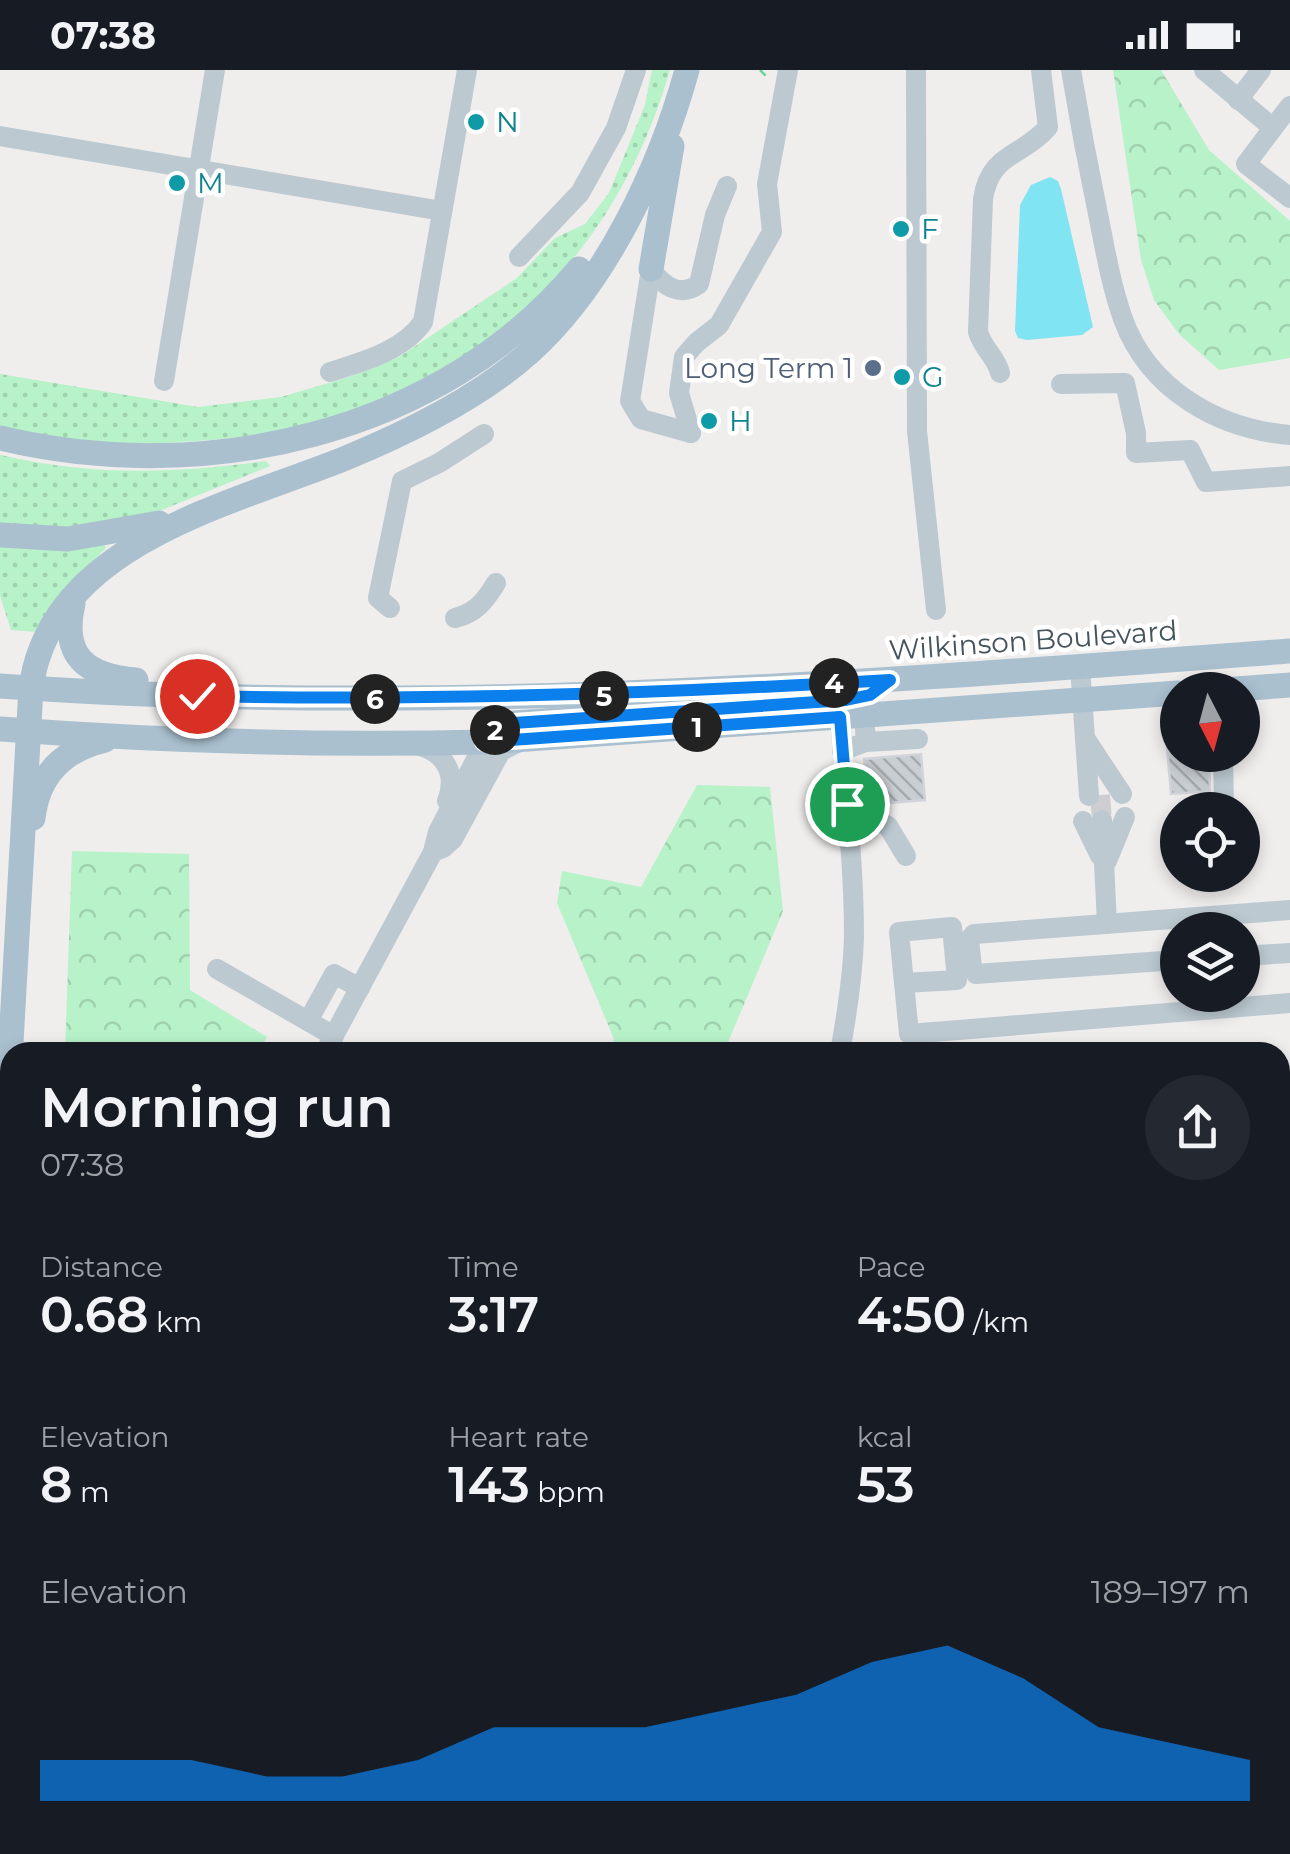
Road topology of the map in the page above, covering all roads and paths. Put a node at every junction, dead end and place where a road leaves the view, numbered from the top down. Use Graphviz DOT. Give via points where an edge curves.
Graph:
graph roads {
  1 [pos="214,70"];
  2 [pos="467,70"];
  3 [pos="636,70"];
  4 [pos="687,70"];
  5 [pos="760,70"];
  6 [pos="916,70"];
  7 [pos="1042,70"];
  8 [pos="1071,70"];
  9 [pos="1204,70"];
  10 [pos="1262,70"];
  11 [pos="778,74"];
  12 [pos="1238,100"];
  13 [pos="1290,106"];
  14 [pos="677,109"];
  15 [pos="1273,128"];
  16 [pos="0,136"];
  17 [pos="199,170"];
  18 [pos="727,186"];
  19 [pos="1290,198"];
  20 [pos="442,211"];
  21 [pos="629,213"];
  22 [pos="519,257"];
  23 [pos="652,269"];
  24 [pos="330,372"];
  25 [pos="1000,374"];
  26 [pos="164,381"];
  27 [pos="1061,384"];
  28 [pos="484,434"];
  29 [pos="1290,434"];
  30 [pos="0,438"];
  31 [pos="1290,476"];
  32 [pos="203,514"];
  33 [pos="0,535"];
  34 [pos="496,583"];
  35 [pos="78,590"];
  36 [pos="390,608"];
  37 [pos="936,610"];
  38 [pos="455,618"];
  39 [pos="1290,651"];
  40 [pos="1080,667"];
  41 [pos="890,680"];
  42 [pos="1290,685"];
  43 [pos="0,686"];
  44 [pos="1260,687"];
  45 [pos="32,688"];
  46 [pos="1160,694"];
  47 [pos="197,696"];
  48 [pos="1083,700"];
  49 [pos="852,716"];
  50 [pos="0,729"];
  51 [pos="28,731"];
  52 [pos="128,738"];
  53 [pos="918,739"];
  54 [pos="525,740"];
  55 [pos="484,742"];
  56 [pos="866,742"];
  57 [pos="409,744"];
  58 [pos="842,751"];
  59 [pos="1101,795"];
  60 [pos="847,804"];
  61 [pos="440,830"];
  62 [pos="433,852"];
  63 [pos="20,854"];
  64 [pos="906,856"];
  65 [pos="1104,867"];
  66 [pos="1290,910"];
  67 [pos="1107,924"];
  68 [pos="1290,952"];
  69 [pos="1260,954"];
  70 [pos="1160,961"];
  71 [pos="217,969"];
  72 [pos="904,983"];
  73 [pos="360,988"];
  74 [pos="1290,1003"];
  75 [pos="308,1022"];
  76 [pos="10,1042"];
  77 [pos="328,1042"];
  78 [pos="331,1042"];
  79 [pos="841,1042"];
  1 -- 17 [label="street"];
  2 -- 20 [label="street"];
  3 -- 22 [label="street" via="616,128 580,194"];
  4 -- 14 [label="main road"];
  5 -- 11 [label="path"];
  6 -- 37 [label="street" via="917,431"];
  7 -- 25 [label="street" via="1048,127 1002,158 984,190 978,332"];
  8 -- 29 [label="street" via="1124,323 1182,399 1256,432"];
  9 -- 12 [label="street"];
  10 -- 12 [label="street"];
  11 -- 23 [label="street" via="767,184 772,232 719,325 684,357 678,393 690,433 641,419 630,400"];
  12 -- 15 [label="street"];
  13 -- 15 [label="street"];
  14 -- 21 [label="main road"];
  14 -- 23 [label="main road"];
  15 -- 19 [label="street" via="1246,164"];
  16 -- 17 [label="street"];
  17 -- 20 [label="street"];
  17 -- 26 [label="street"];
  18 -- 23 [label="street" via="699,284 672,288"];
  20 -- 24 [label="street" via="423,322 394,348"];
  21 -- 30 [label="main road" via="514,336 436,387 369,417 207,454 92,455"];
  21 -- 32 [label="main road" via="613,248 565,314 529,353 491,380 407,431"];
  27 -- 31 [label="street" via="1125,383 1136,453 1190,450 1206,482"];
  28 -- 36 [label="street" via="402,481 378,598"];
  32 -- 33 [label="main road" via="68,538"];
  32 -- 35 [label="main road" via="122,553"];
  34 -- 38 [label="street" via="470,615"];
  35 -- 45 [label="main road" via="44,643"];
  35 -- 47 [label="main road" via="69,634 86,665 110,676 178,685"];
  39 -- 40 [label="main road, Wilkinson Boulevard"];
  40 -- 41 [label="main road, Wilkinson Boulevard"];
  40 -- 48 [label="street"];
  41 -- 47 [label="main road, Wilkinson Boulevard" via="509,698"];
  41 -- 55 [label="main road" via="870,695 846,700 514,723"];
  42 -- 44 [label="main road"];
  43 -- 45 [label="main road, Wilkinson Boulevard"];
  45 -- 47 [label="main road, Wilkinson Boulevard"];
  45 -- 51 [label="main road"];
  46 -- 48 [label="main road"];
  48 -- 49 [label="main road"];
  48 -- 59 [label="street"];
  49 -- 54 [label="main road"];
  49 -- 56 [label="street"];
  49 -- 58 [label="street"];
  50 -- 51 [label="main road"];
  51 -- 52 [label="main road"];
  51 -- 63 [label="main road"];
  52 -- 57 [label="main road"];
  52 -- 63 [label="main road" via="82,748 55,766 37,795"];
  53 -- 56 [label="street"];
  54 -- 55 [label="main road"];
  54 -- 62 [label="street" via="501,751 454,839"];
  55 -- 57 [label="main road"];
  55 -- 61 [label="street"];
  56 -- 58 [label="street"];
  57 -- 61 [label="street" via="436,752 450,770"];
  58 -- 60 [label="street"];
  60 -- 64 [label="street" via="888,826"];
  60 -- 79 [label="street" via="854,940"];
  61 -- 62 [label="street"];
  62 -- 73 [label="street"];
  63 -- 76 [label="main road"];
  65 -- 65 [label="street" via="1104,819"];
  65 -- 67 [label="street"];
  66 -- 67 [label="street"];
  67 -- 70 [label="street" via="974,934 972,967 976,974"];
  68 -- 69 [label="street"];
  71 -- 75 [label="street"];
  72 -- 74 [label="street" via="909,1034"];
  73 -- 75 [label="street" via="334,974"];
  73 -- 78 [label="street"];
  75 -- 77 [label="street"];
}
